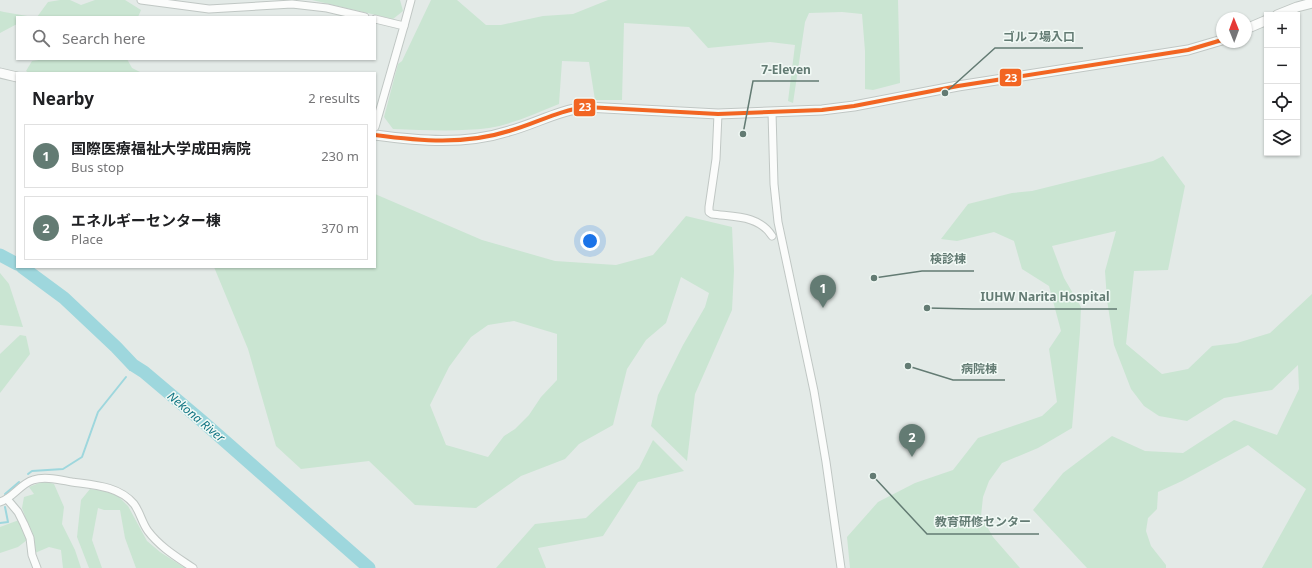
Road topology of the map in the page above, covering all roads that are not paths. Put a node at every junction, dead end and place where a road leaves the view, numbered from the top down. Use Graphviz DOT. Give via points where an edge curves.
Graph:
graph roads {
  1 [pos="141,0"];
  2 [pos="411,0"];
  3 [pos="1296,3"];
  4 [pos="1312,3"];
  5 [pos="1282,12"];
  6 [pos="361,16"];
  7 [pos="376,19"];
  8 [pos="1264,21"];
  9 [pos="404,26"];
  10 [pos="1252,26"];
  11 [pos="1216,42"];
  12 [pos="0,73"];
  13 [pos="16,77"];
  14 [pos="772,112"];
  15 [pos="718,114"];
  16 [pos="376,124"];
  17 [pos="376,135"];
  18 [pos="772,236"];
  19 [pos="3,500"];
  20 [pos="37,568"];
  21 [pos="193,568"];
  22 [pos="841,568"];
  1 -- 6 [label="street" via="209,9 292,4"];
  2 -- 9 [label="street"];
  3 -- 4 [label="street"];
  3 -- 5 [label="street"];
  7 -- 9 [label="street"];
  8 -- 10 [label="street"];
  9 -- 16 [label="street"];
  11 -- 14 [label="street" via="1188,50 958,86 854,106"];
  12 -- 13 [label="street"];
  14 -- 15 [label="street"];
  14 -- 22 [label="street" via="778,222 814,391"];
  15 -- 17 [label="street" via="586,107 564,111 508,132 476,138 428,141"];
  15 -- 18 [label="street" via="716,159 709,212 751,220 764,227"];
  19 -- 20 [label="street" via="18,512 30,538"];
  19 -- 21 [label="street" via="26,483 45,478 116,490 133,504 158,543"];
}
